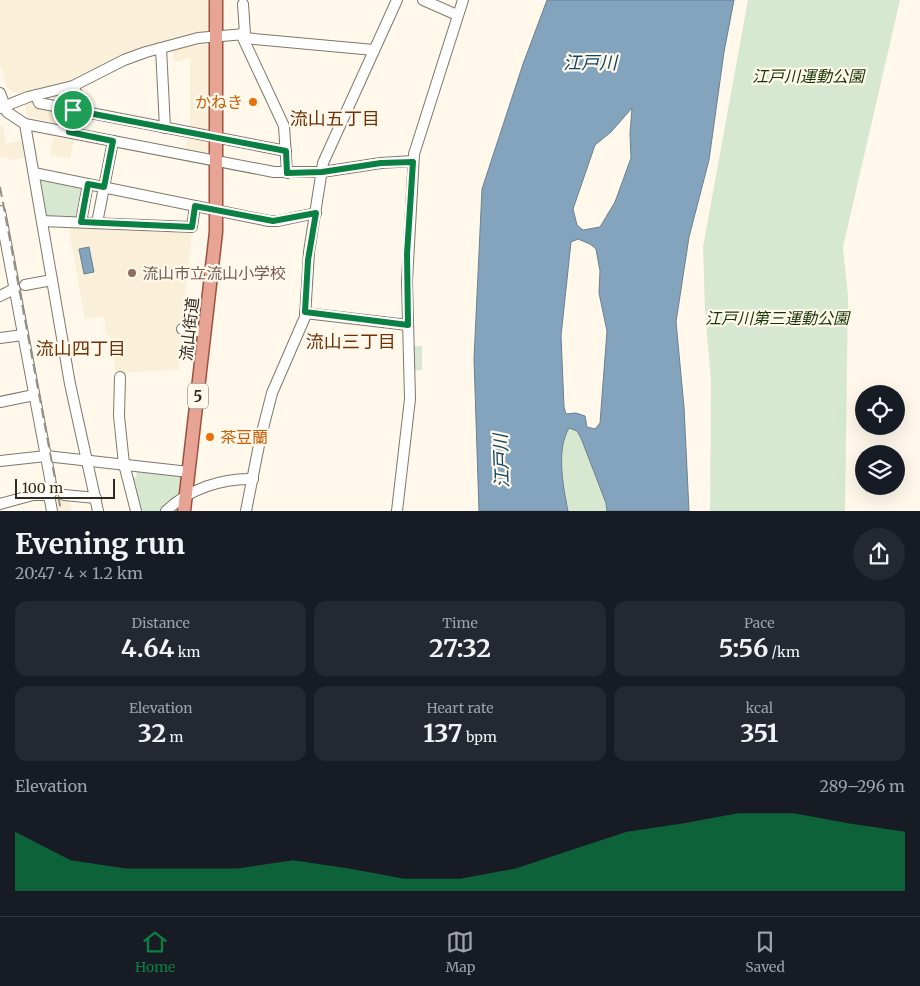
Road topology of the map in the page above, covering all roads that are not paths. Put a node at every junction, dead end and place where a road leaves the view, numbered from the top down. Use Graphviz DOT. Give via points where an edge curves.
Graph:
graph roads {
  1 [pos="216,0"];
  2 [pos="397,0"];
  3 [pos="423,0"];
  4 [pos="463,0"];
  5 [pos="243,4"];
  6 [pos="457,15"];
  7 [pos="217,35"];
  8 [pos="243,35"];
  9 [pos="161,48"];
  10 [pos="374,50"];
  11 [pos="73,86"];
  12 [pos="0,93"];
  13 [pos="36,95"];
  14 [pos="2,107"];
  15 [pos="73,110"];
  16 [pos="25,124"];
  17 [pos="165,128"];
  18 [pos="69,132"];
  19 [pos="216,138"];
  20 [pos="113,141"];
  21 [pos="286,151"];
  22 [pos="216,162"];
  23 [pos="413,162"];
  24 [pos="322,172"];
  25 [pos="34,173"];
  26 [pos="287,173"];
  27 [pos="88,184"];
  28 [pos="104,187"];
  29 [pos="195,206"];
  30 [pos="217,210"];
  31 [pos="0,211"];
  32 [pos="316,213"];
  33 [pos="42,221"];
  34 [pos="81,222"];
  35 [pos="97,223"];
  36 [pos="52,280"];
  37 [pos="25,285"];
  38 [pos="14,289"];
  39 [pos="0,296"];
  40 [pos="305,312"];
  41 [pos="408,325"];
  42 [pos="182,329"];
  43 [pos="205,332"];
  44 [pos="23,335"];
  45 [pos="0,338"];
  46 [pos="120,377"];
  47 [pos="34,395"];
  48 [pos="0,402"];
  49 [pos="46,456"];
  50 [pos="0,461"];
  51 [pos="87,461"];
  52 [pos="124,464"];
  53 [pos="189,472"];
  54 [pos="254,479"];
  55 [pos="49,495"];
  56 [pos="64,495"];
  57 [pos="186,497"];
  58 [pos="96,498"];
  59 [pos="0,504"];
  60 [pos="52,511"];
  61 [pos="98,511"];
  62 [pos="136,511"];
  63 [pos="166,511"];
  64 [pos="184,511"];
  65 [pos="246,511"];
  66 [pos="397,511"];
  1 -- 7 [label="main road, 流山街道 / 5"];
  2 -- 10 [label="street"];
  3 -- 6 [label="street"];
  4 -- 6 [label="street"];
  5 -- 8 [label="street"];
  6 -- 23 [label="street"];
  7 -- 8 [label="street"];
  7 -- 9 [label="street"];
  7 -- 19 [label="main road, 流山街道 / 5"];
  8 -- 10 [label="street"];
  8 -- 21 [label="street" via="284,126"];
  9 -- 11 [label="street" via="124,60"];
  9 -- 17 [label="street"];
  10 -- 24 [label="street" via="325,155"];
  11 -- 13 [label="street"];
  11 -- 15 [label="street" via="76,92"];
  12 -- 14 [label="street"];
  13 -- 14 [label="street"];
  13 -- 15 [label="street" via="39,103"];
  14 -- 16 [label="street"];
  15 -- 17 [label="street"];
  15 -- 18 [label="street"];
  16 -- 18 [label="street"];
  16 -- 25 [label="street"];
  17 -- 19 [label="street"];
  18 -- 20 [label="street"];
  19 -- 21 [label="street"];
  19 -- 22 [label="main road, 流山街道 / 5"];
  20 -- 22 [label="street"];
  20 -- 28 [label="street"];
  21 -- 26 [label="street"];
  22 -- 26 [label="street"];
  22 -- 30 [label="main road, 流山街道 / 5"];
  23 -- 24 [label="street" via="381,163"];
  23 -- 41 [label="street" via="407,254"];
  24 -- 26 [label="street"];
  24 -- 32 [label="street"];
  25 -- 27 [label="street"];
  25 -- 33 [label="street"];
  27 -- 28 [label="street"];
  27 -- 34 [label="street"];
  28 -- 29 [label="street"];
  28 -- 35 [label="street"];
  29 -- 30 [label="street"];
  29 -- 35 [label="street" via="192,227"];
  30 -- 32 [label="street" via="273,221"];
  30 -- 43 [label="main road, 流山街道 / 5"];
  31 -- 38 [label="street"];
  32 -- 40 [label="street" via="308,260"];
  33 -- 34 [label="street"];
  33 -- 36 [label="street"];
  34 -- 35 [label="street"];
  36 -- 37 [label="street"];
  36 -- 51 [label="street"];
  38 -- 39 [label="street"];
  38 -- 44 [label="street"];
  40 -- 41 [label="street"];
  40 -- 54 [label="street" via="272,393"];
  41 -- 66 [label="street" via="410,399"];
  42 -- 43 [label="street"];
  43 -- 53 [label="main road, 流山街道 / 5"];
  44 -- 45 [label="street"];
  44 -- 47 [label="street"];
  46 -- 52 [label="street"];
  47 -- 48 [label="street"];
  47 -- 49 [label="street"];
  49 -- 50 [label="street"];
  49 -- 51 [label="street"];
  49 -- 55 [label="street" via="52,492"];
  51 -- 52 [label="street"];
  51 -- 58 [label="street"];
  52 -- 53 [label="street"];
  52 -- 62 [label="street"];
  53 -- 57 [label="main road, 流山街道 / 5"];
  54 -- 57 [label="street" via="220,482"];
  54 -- 65 [label="street"];
  55 -- 59 [label="street" via="33,495"];
  55 -- 60 [label="street"];
  56 -- 58 [label="street"];
  57 -- 63 [label="street"];
  57 -- 64 [label="main road, 流山街道 / 5"];
  58 -- 61 [label="street"];
}
